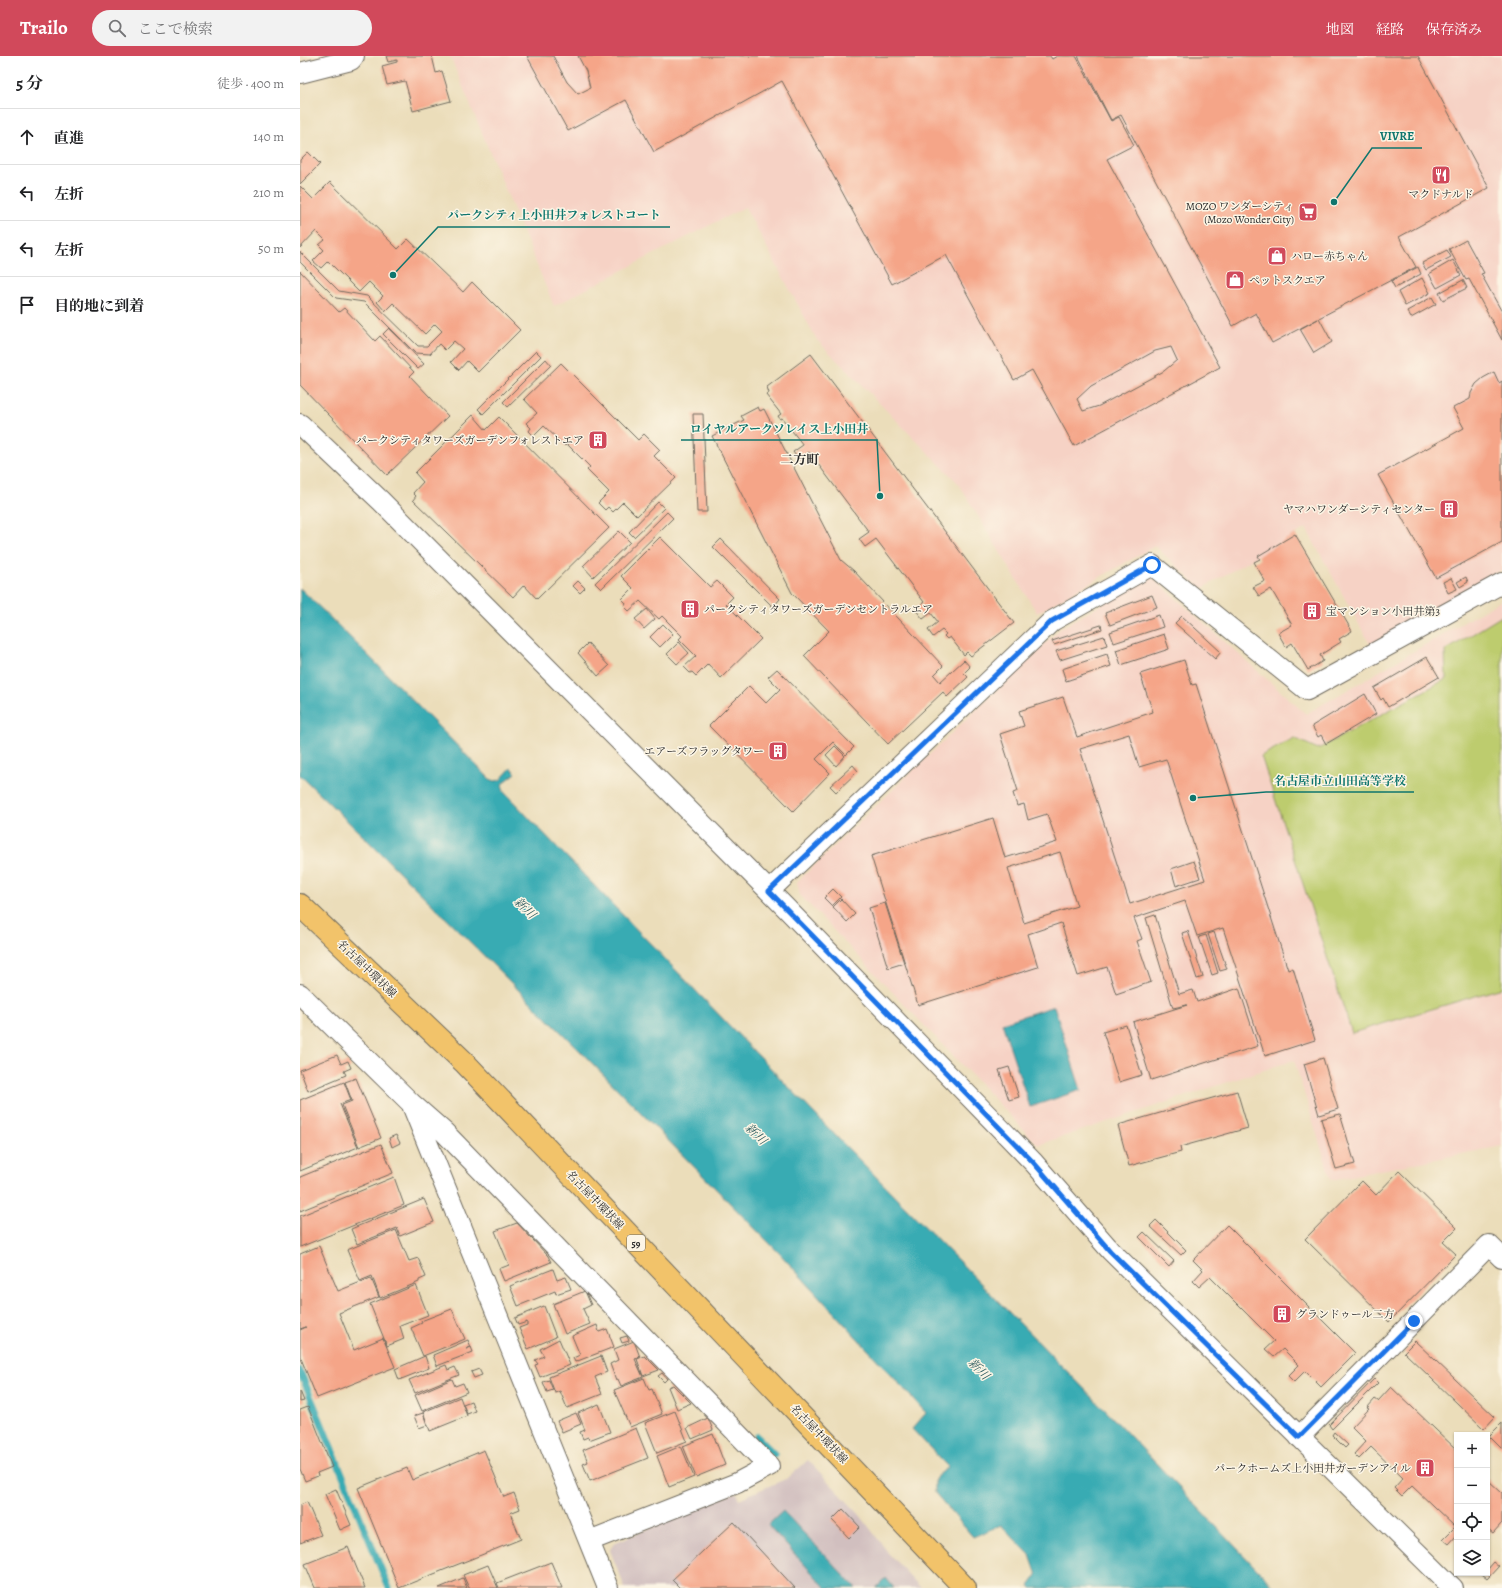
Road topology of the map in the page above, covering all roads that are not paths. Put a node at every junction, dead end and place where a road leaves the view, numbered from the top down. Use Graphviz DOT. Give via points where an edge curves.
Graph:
graph roads {
  1 [pos="354,56"];
  2 [pos="300,73"];
  3 [pos="300,424"];
  4 [pos="1502,583"];
  5 [pos="769,891"];
  6 [pos="300,905"];
  7 [pos="300,994"];
  8 [pos="411,1103"];
  9 [pos="1502,1258"];
  10 [pos="1299,1437"];
  11 [pos="589,1541"];
  12 [pos="608,1588"];
  13 [pos="966,1588"];
  14 [pos="1453,1588"];
  1 -- 2 [label="street" via="351,60"];
  3 -- 5 [label="street" via="381,501"];
  4 -- 5 [label="street" via="1307,690 1152,565 1052,621"];
  5 -- 10 [label="street" via="1034,1163 1110,1251"];
  6 -- 13 [label="main road, 名古屋中環状線 / 59" via="464,1062"];
  7 -- 8 [label="street"];
  8 -- 11 [label="street"];
  8 -- 11 [label="street" via="444,1132 769,1466 737,1483"];
  9 -- 10 [label="street" via="1489,1245"];
  10 -- 14 [label="street"];
  11 -- 12 [label="street"];
}
